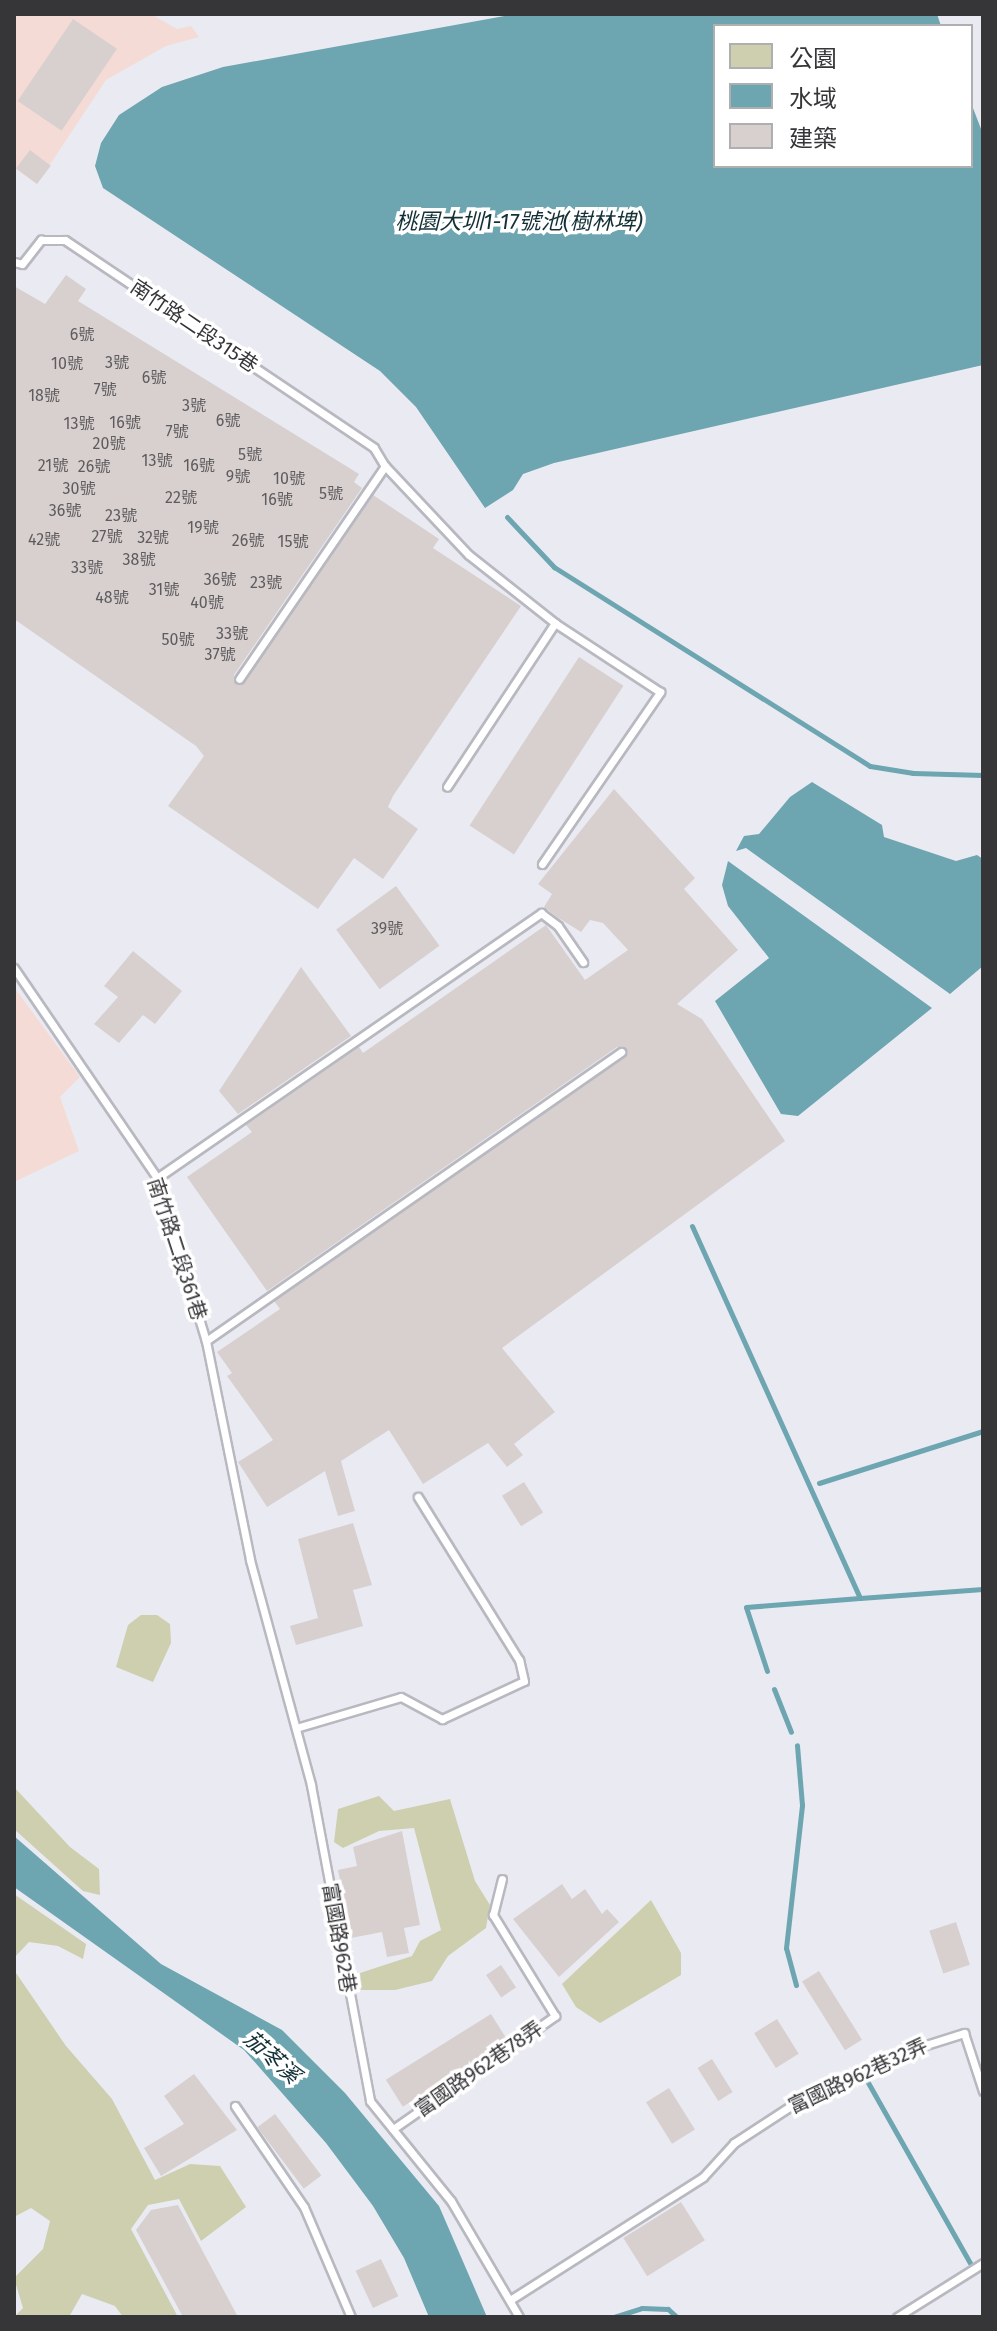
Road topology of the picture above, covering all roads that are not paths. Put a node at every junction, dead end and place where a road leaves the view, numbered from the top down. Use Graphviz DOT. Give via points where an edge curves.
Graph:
graph roads {
  1 [pos="14,262"];
  2 [pos="385,466"];
  3 [pos="555,623"];
  4 [pos="239,679"];
  5 [pos="447,787"];
  6 [pos="542,864"];
  7 [pos="583,962"];
  8 [pos="14,968"];
  9 [pos="621,1052"];
  10 [pos="157,1178"];
  11 [pos="206,1341"];
  12 [pos="418,1497"];
  13 [pos="242,1521"];
  14 [pos="296,1728"];
  15 [pos="502,1879"];
  16 [pos="983,2091"];
  17 [pos="235,2106"];
  18 [pos="393,2129"];
  19 [pos="983,2263"];
  20 [pos="510,2300"];
  21 [pos="351,2317"];
  22 [pos="519,2317"];
  23 [pos="897,2317"];
  1 -- 2 [label="lane, 南竹路二段315巷" via="22,264 41,240 65,240 374,448"];
  2 -- 3 [label="lane" via="469,555"];
  2 -- 4 [label="lane"];
  3 -- 5 [label="lane"];
  3 -- 6 [label="lane" via="660,692"];
  7 -- 10 [label="lane" via="558,926 541,913"];
  8 -- 10 [label="lane, 南竹路二段361巷"];
  9 -- 11 [label="lane"];
  10 -- 11 [label="lane, 南竹路二段361巷"];
  11 -- 13 [label="lane, 南竹路二段361巷"];
  12 -- 14 [label="lane" via="519,1660 524,1681 442,1719 401,1697"];
  13 -- 14 [label="lane, 富國路962巷"];
  14 -- 18 [label="lane, 富國路962巷" via="370,2101"];
  15 -- 18 [label="lane, 富國路962巷78弄" via="493,1915 555,2016"];
  16 -- 20 [label="lane, 富國路962巷32弄" via="964,2033 891,2056 797,2102 734,2143 703,2177"];
  17 -- 21 [label="lane" via="304,2207"];
  18 -- 20 [label="lane, 富國路962巷" via="451,2201"];
  19 -- 23 [label="lane"];
  20 -- 22 [label="lane, 富國路962巷"];
}
